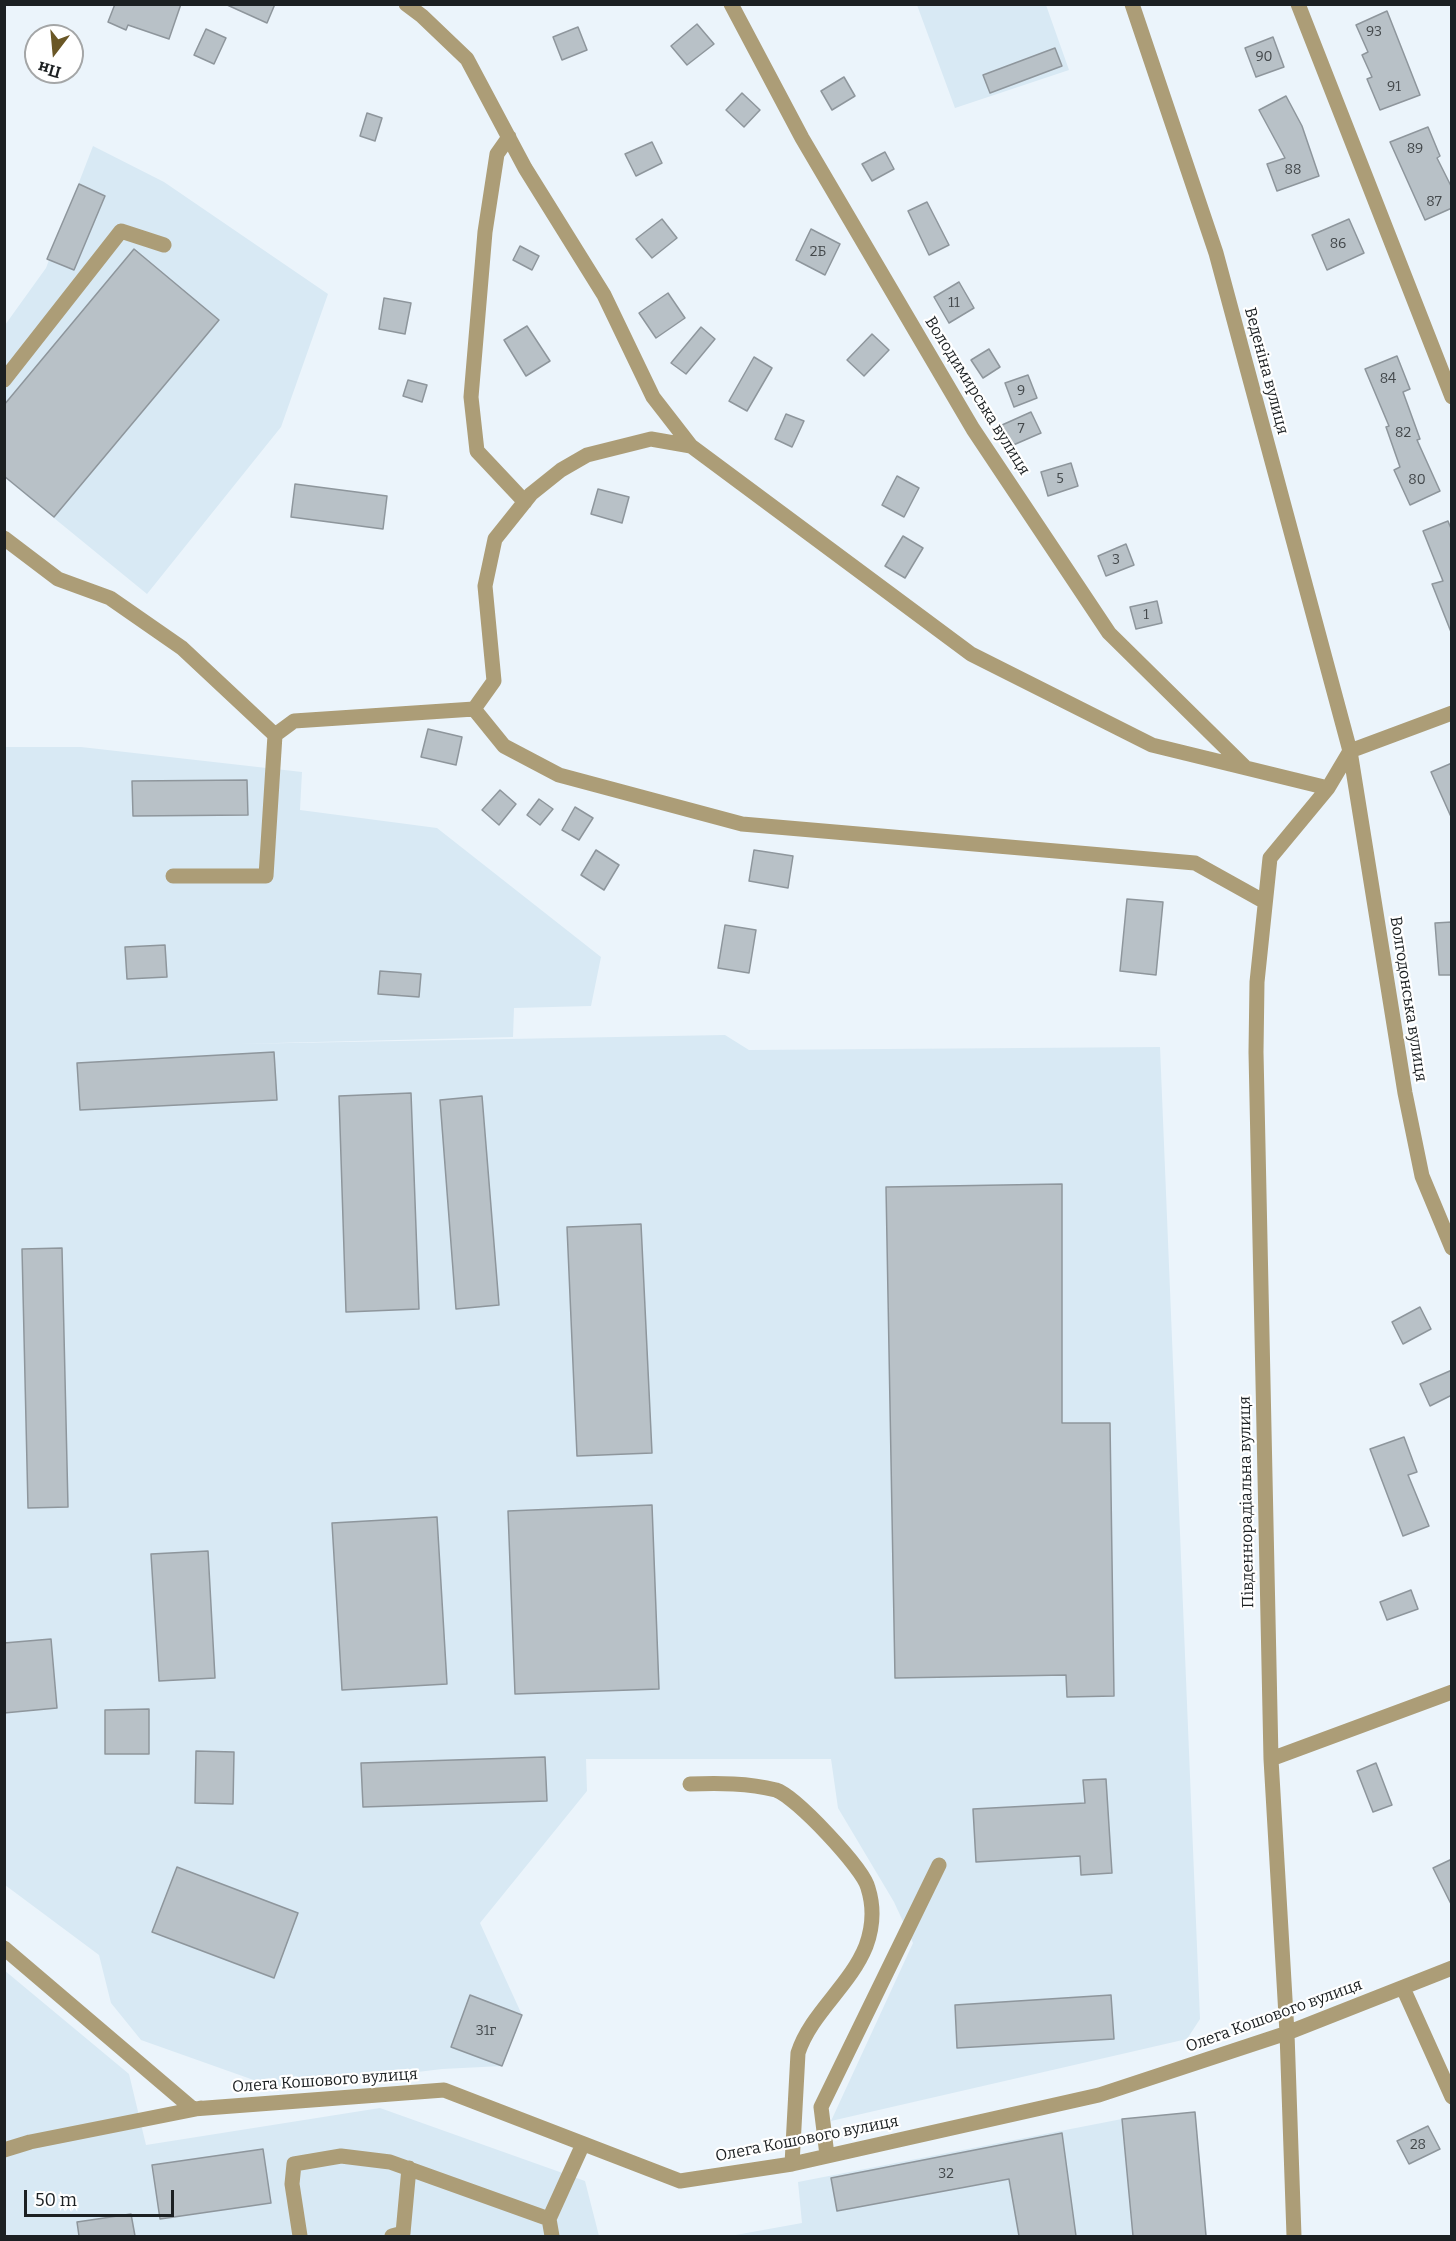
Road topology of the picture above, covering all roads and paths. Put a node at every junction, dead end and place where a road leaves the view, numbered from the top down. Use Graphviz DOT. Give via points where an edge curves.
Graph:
graph roads {
  1 [pos="406,4"];
  2 [pos="730,4"];
  3 [pos="1132,4"];
  4 [pos="1298,4"];
  5 [pos="509,137"];
  6 [pos="164,245"];
  7 [pos="4,380"];
  8 [pos="1452,397"];
  9 [pos="691,446"];
  10 [pos="525,502"];
  11 [pos="4,538"];
  12 [pos="474,709"];
  13 [pos="1452,713"];
  14 [pos="274,735"];
  15 [pos="1350,751"];
  16 [pos="1245,768"];
  17 [pos="1328,788"];
  18 [pos="173,876"];
  19 [pos="1265,903"];
  20 [pos="1452,1248"];
  21 [pos="1452,1692"];
  22 [pos="1271,1759"];
  23 [pos="690,1784"];
  24 [pos="939,1864"];
  25 [pos="4,1948"];
  26 [pos="1452,1968"];
  27 [pos="1403,1988"];
  28 [pos="1287,2033"];
  29 [pos="1452,2097"];
  30 [pos="201,2108"];
  31 [pos="583,2144"];
  32 [pos="4,2150"];
  33 [pos="827,2155"];
  34 [pos="792,2164"];
  35 [pos="409,2168"];
  36 [pos="549,2219"];
  37 [pos="300,2236"];
  38 [pos="392,2236"];
  39 [pos="552,2236"];
  40 [pos="1294,2236"];
  1 -- 5 [label="street" via="467,58"];
  2 -- 16 [label="street, Володимирська вулиця" via="802,138 973,429 1109,633"];
  3 -- 15 [label="street, Веденіна вулиця" via="1216,253"];
  4 -- 8 [label="street"];
  5 -- 9 [label="street" via="604,295 653,397"];
  5 -- 10 [label="street" via="497,154 485,232 471,397 477,451"];
  6 -- 7 [label="street" via="121,231"];
  9 -- 10 [label="street" via="651,439 587,455"];
  9 -- 16 [label="street" via="970,654 1152,745"];
  10 -- 12 [label="street" via="495,539 485,586 494,681"];
  11 -- 14 [label="street" via="58,579 110,598 182,648"];
  12 -- 14 [label="street" via="294,721"];
  12 -- 19 [label="street" via="504,746 559,775 742,824 1195,863"];
  13 -- 15 [label="street"];
  14 -- 18 [label="street" via="266,876"];
  15 -- 17 [label="street, Південнорадіальна вулиця"];
  15 -- 20 [label="street, Волгодонська вулиця" via="1422,1176"];
  16 -- 17 [label="street"];
  17 -- 19 [label="street, Південнорадіальна вулиця" via="1270,858"];
  19 -- 22 [label="street, Південнорадіальна вулиця" via="1257,982 1256,1052"];
  21 -- 22 [label="street"];
  22 -- 28 [label="street, Південнорадіальна вулиця"];
  23 -- 34 [label="street" via="730,1783 778,1791 818,1822 868,1885 873,1916 867,1944 853,1974 802,2039 798,2053"];
  24 -- 33 [label="street" via="822,2107"];
  25 -- 30 [label="street" via="193,2109"];
  26 -- 27 [label="street, Олега Кошового вулиця"];
  27 -- 28 [label="street, Олега Кошового вулиця"];
  27 -- 29 [label="street"];
  28 -- 33 [label="street, Олега Кошового вулиця" via="1099,2095"];
  28 -- 40 [label="street, Південнорадіальна вулиця"];
  30 -- 31 [label="street, Олега Кошового вулиця" via="444,2090"];
  30 -- 32 [label="street, Олега Кошового вулиця"];
  31 -- 34 [label="street, Олега Кошового вулиця" via="680,2181"];
  31 -- 36 [label="street"];
  33 -- 34 [label="street, Олега Кошового вулиця"];
  35 -- 36 [label="street"];
  35 -- 37 [label="street" via="341,2156 294,2164 292,2184"];
  35 -- 38 [label="street" via="403,2233"];
  36 -- 39 [label="street"];
}
